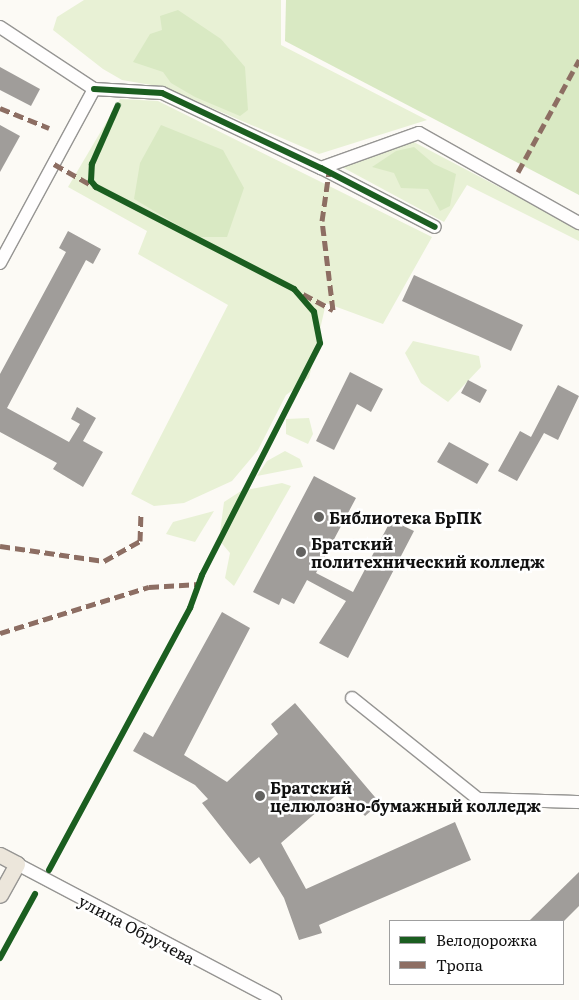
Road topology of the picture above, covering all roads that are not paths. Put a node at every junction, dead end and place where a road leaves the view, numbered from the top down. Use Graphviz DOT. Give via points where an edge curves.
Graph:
graph roads {
  1 [pos="0,27"];
  2 [pos="94,88"];
  3 [pos="321,168"];
  4 [pos="579,223"];
  5 [pos="435,227"];
  6 [pos="0,263"];
  7 [pos="352,698"];
  8 [pos="579,802"];
  9 [pos="0,856"];
  10 [pos="17,864"];
  11 [pos="0,894"];
  12 [pos="275,1000"];
  1 -- 2 [label="street"];
  2 -- 3 [label="street" via="162,93"];
  2 -- 6 [label="street"];
  3 -- 4 [label="street" via="419,133"];
  3 -- 5 [label="street"];
  7 -- 8 [label="street" via="478,799"];
  9 -- 10 [label="main road, улица Обручева"];
  10 -- 11 [label="main road"];
  10 -- 12 [label="street, улица Обручева"];
}
